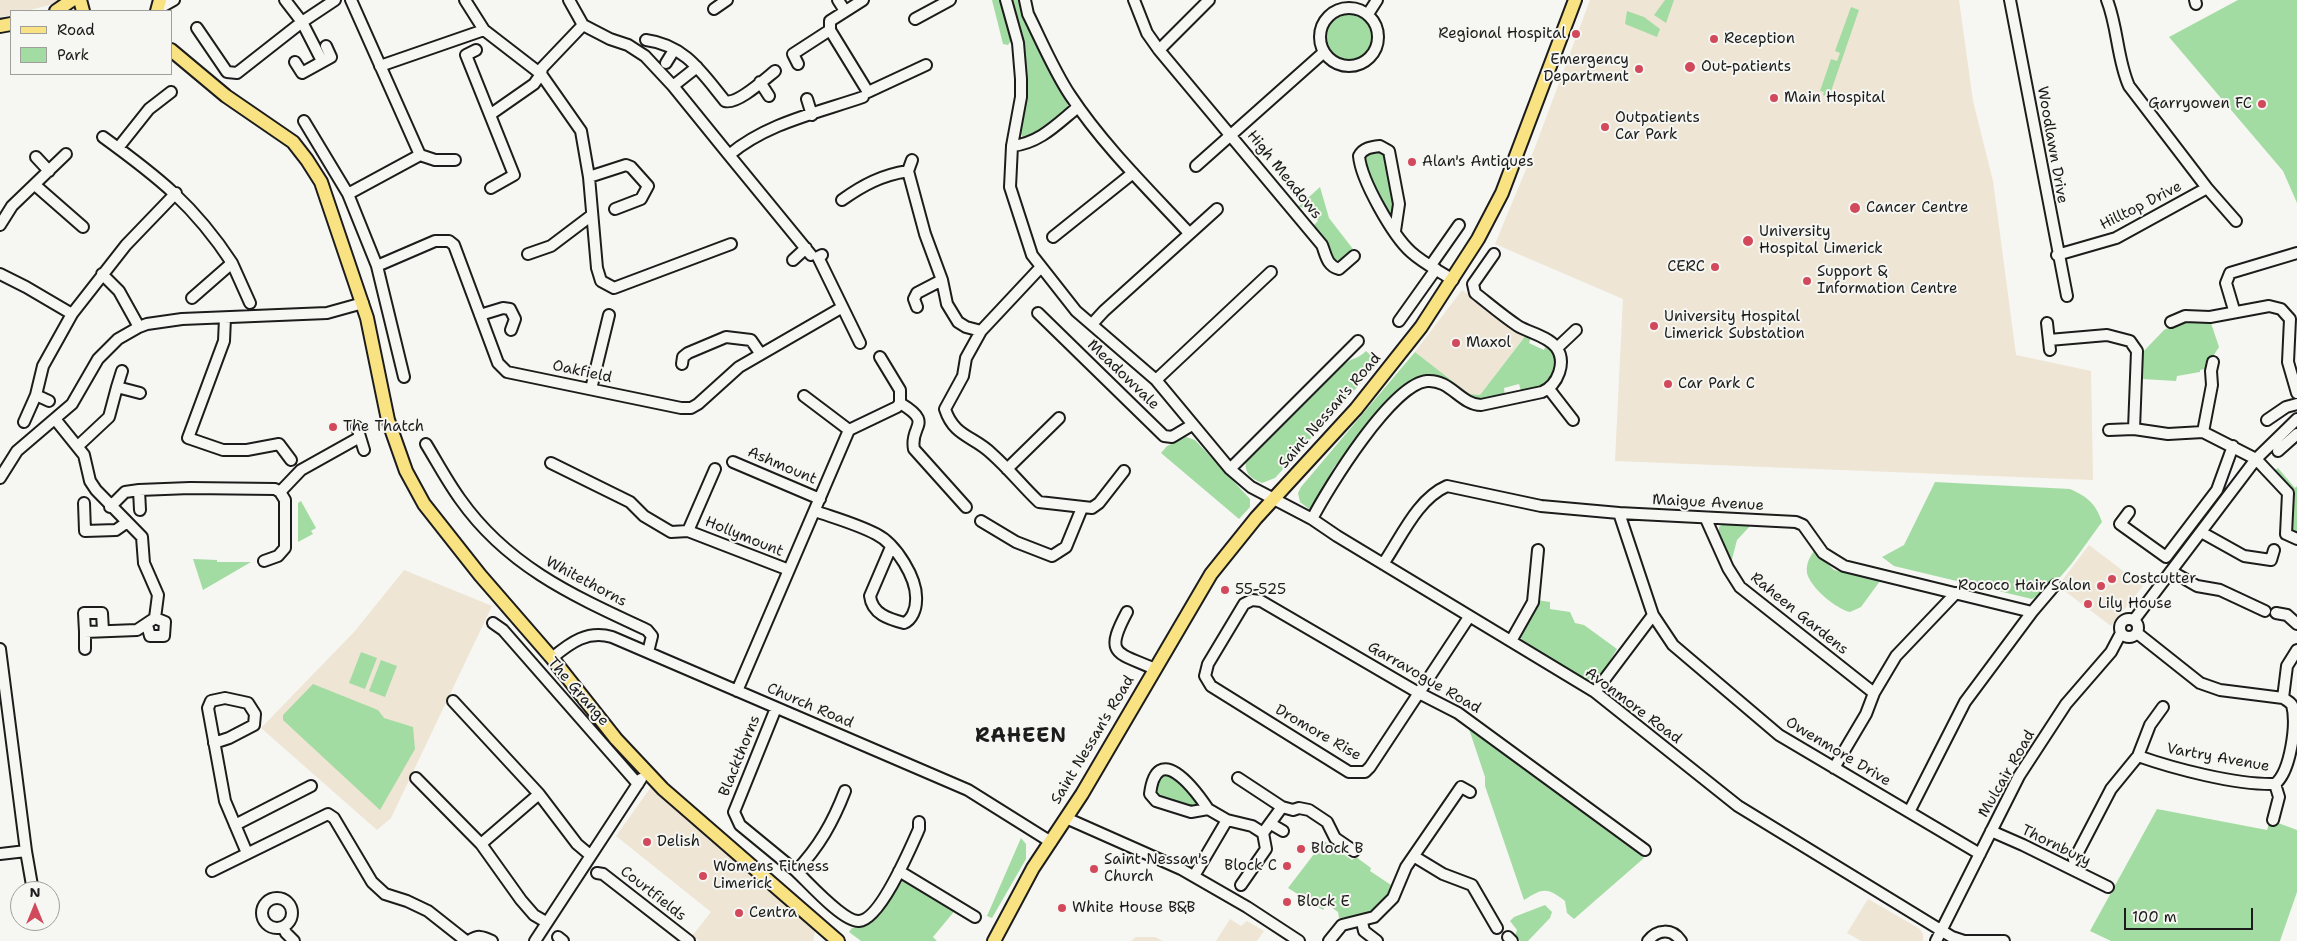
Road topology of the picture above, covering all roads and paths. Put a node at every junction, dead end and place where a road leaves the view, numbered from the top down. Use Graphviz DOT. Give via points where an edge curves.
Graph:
graph roads {
  1 [pos="72,0"];
  2 [pos="174,0"];
  3 [pos="285,0"];
  4 [pos="335,0"];
  5 [pos="351,0"];
  6 [pos="465,0"];
  7 [pos="569,0"];
  8 [pos="727,0"];
  9 [pos="838,0"];
  10 [pos="863,0"];
  11 [pos="950,0"];
  12 [pos="1006,0"];
  13 [pos="1025,0"];
  14 [pos="1134,0"];
  15 [pos="1210,0"];
  16 [pos="1377,0"];
  17 [pos="1575,0"];
  18 [pos="2010,0"];
  19 [pos="2107,0"];
  20 [pos="158,7"];
  21 [pos="714,9"];
  22 [pos="57,10"];
  23 [pos="845,11"];
  24 [pos="1368,14"];
  25 [pos="915,19"];
  26 [pos="302,22"];
  27 [pos="583,25"];
  28 [pos="197,28"];
  29 [pos="484,30"];
  30 [pos="830,30"];
  31 [pos="646,40"];
  32 [pos="326,46"];
  33 [pos="173,50"];
  34 [pos="476,50"];
  35 [pos="674,50"];
  36 [pos="1159,50"];
  37 [pos="1323,52"];
  38 [pos="322,61"];
  39 [pos="296,62"];
  40 [pos="666,63"];
  41 [pos="798,64"];
  42 [pos="926,65"];
  43 [pos="380,66"];
  44 [pos="696,67"];
  45 [pos="775,71"];
  46 [pos="541,74"];
  47 [pos="760,82"];
  48 [pos="673,86"];
  49 [pos="171,92"];
  50 [pos="769,96"];
  51 [pos="863,97"];
  52 [pos="807,99"];
  53 [pos="1078,107"];
  54 [pos="491,114"];
  55 [pos="812,114"];
  56 [pos="304,121"];
  57 [pos="1230,134"];
  58 [pos="103,137"];
  59 [pos="1012,146"];
  60 [pos="118,148"];
  61 [pos="66,154"];
  62 [pos="729,155"];
  63 [pos="420,156"];
  64 [pos="36,157"];
  65 [pos="454,160"];
  66 [pos="912,160"];
  67 [pos="1196,166"];
  68 [pos="49,171"];
  69 [pos="908,172"];
  70 [pos="1133,174"];
  71 [pos="589,177"];
  72 [pos="35,185"];
  73 [pos="491,188"];
  74 [pos="2207,188"];
  75 [pos="176,193"];
  76 [pos="348,194"];
  77 [pos="842,200"];
  78 [pos="615,209"];
  79 [pos="1216,209"];
  80 [pos="592,215"];
  81 [pos="2236,221"];
  82 [pos="0,225"];
  83 [pos="1459,225"];
  84 [pos="84,227"];
  85 [pos="1394,231"];
  86 [pos="1189,234"];
  87 [pos="1053,237"];
  88 [pos="731,244"];
  89 [pos="813,253"];
  90 [pos="2297,253"];
  91 [pos="528,254"];
  92 [pos="1494,254"];
  93 [pos="2058,255"];
  94 [pos="1354,256"];
  95 [pos="793,260"];
  96 [pos="232,263"];
  97 [pos="378,266"];
  98 [pos="1433,267"];
  99 [pos="1040,268"];
  100 [pos="1271,272"];
  101 [pos="0,274"];
  102 [pos="102,274"];
  103 [pos="942,280"];
  104 [pos="1454,280"];
  105 [pos="2067,296"];
  106 [pos="192,298"];
  107 [pos="250,303"];
  108 [pos="363,303"];
  109 [pos="917,307"];
  110 [pos="842,308"];
  111 [pos="2234,310"];
  112 [pos="1038,313"];
  113 [pos="72,314"];
  114 [pos="480,314"];
  115 [pos="609,314"];
  116 [pos="225,318"];
  117 [pos="1399,321"];
  118 [pos="2171,322"];
  119 [pos="2047,323"];
  120 [pos="1092,324"];
  121 [pos="139,327"];
  122 [pos="511,330"];
  123 [pos="981,330"];
  124 [pos="1576,330"];
  125 [pos="1358,341"];
  126 [pos="860,343"];
  127 [pos="1557,348"];
  128 [pos="760,353"];
  129 [pos="880,357"];
  130 [pos="2213,362"];
  131 [pos="682,364"];
  132 [pos="122,371"];
  133 [pos="404,377"];
  134 [pos="1156,380"];
  135 [pos="117,387"];
  136 [pos="591,389"];
  137 [pos="1549,389"];
  138 [pos="140,393"];
  139 [pos="2297,393"];
  140 [pos="36,395"];
  141 [pos="804,396"];
  142 [pos="49,401"];
  143 [pos="900,403"];
  144 [pos="2297,404"];
  145 [pos="1059,418"];
  146 [pos="55,419"];
  147 [pos="2297,419"];
  148 [pos="1573,420"];
  149 [pos="2267,420"];
  150 [pos="24,422"];
  151 [pos="1192,425"];
  152 [pos="2286,428"];
  153 [pos="2134,429"];
  154 [pos="849,430"];
  155 [pos="2109,430"];
  156 [pos="2203,432"];
  157 [pos="2295,436"];
  158 [pos="426,444"];
  159 [pos="78,446"];
  160 [pos="2233,446"];
  161 [pos="364,450"];
  162 [pos="2278,451"];
  163 [pos="2256,459"];
  164 [pos="291,460"];
  165 [pos="733,462"];
  166 [pos="551,463"];
  167 [pos="715,469"];
  168 [pos="1006,469"];
  169 [pos="1230,469"];
  170 [pos="1124,471"];
  171 [pos="0,478"];
  172 [pos="139,490"];
  173 [pos="280,492"];
  174 [pos="820,499"];
  175 [pos="1274,499"];
  176 [pos="84,503"];
  177 [pos="110,507"];
  178 [pos="966,507"];
  179 [pos="1082,508"];
  180 [pos="140,510"];
  181 [pos="815,511"];
  182 [pos="2129,512"];
  183 [pos="1619,513"];
  184 [pos="1312,518"];
  185 [pos="1706,518"];
  186 [pos="981,521"];
  187 [pos="126,523"];
  188 [pos="688,531"];
  189 [pos="2201,532"];
  190 [pos="2297,539"];
  191 [pos="890,547"];
  192 [pos="1538,550"];
  193 [pos="2274,550"];
  194 [pos="264,561"];
  195 [pos="1383,564"];
  196 [pos="789,570"];
  197 [pos="2171,571"];
  198 [pos="2055,585"];
  199 [pos="1956,593"];
  200 [pos="1252,600"];
  201 [pos="2265,611"];
  202 [pos="1127,612"];
  203 [pos="2032,612"];
  204 [pos="2276,613"];
  205 [pos="1653,615"];
  206 [pos="1469,617"];
  207 [pos="155,618"];
  208 [pos="2134,620"];
  209 [pos="493,623"];
  210 [pos="2297,624"];
  211 [pos="147,626"];
  212 [pos="103,631"];
  213 [pos="85,632"];
  214 [pos="2130,634"];
  215 [pos="1511,641"];
  216 [pos="0,649"];
  217 [pos="85,649"];
  218 [pos="2297,650"];
  219 [pos="648,652"];
  220 [pos="552,658"];
  221 [pos="1154,669"];
  222 [pos="737,691"];
  223 [pos="1417,692"];
  224 [pos="1594,692"];
  225 [pos="1874,693"];
  226 [pos="2283,698"];
  227 [pos="453,701"];
  228 [pos="2163,707"];
  229 [pos="776,708"];
  230 [pos="214,743"];
  231 [pos="2138,756"];
  232 [pos="1834,768"];
  233 [pos="646,770"];
  234 [pos="416,778"];
  235 [pos="1238,778"];
  236 [pos="638,784"];
  237 [pos="2275,784"];
  238 [pos="311,786"];
  239 [pos="845,791"];
  240 [pos="1470,792"];
  241 [pos="539,794"];
  242 [pos="1282,807"];
  243 [pos="1208,809"];
  244 [pos="1908,812"];
  245 [pos="1066,818"];
  246 [pos="1227,820"];
  247 [pos="2273,820"];
  248 [pos="919,822"];
  249 [pos="1271,824"];
  250 [pos="235,825"];
  251 [pos="1283,831"];
  252 [pos="1991,831"];
  253 [pos="1263,834"];
  254 [pos="1051,842"];
  255 [pos="481,844"];
  256 [pos="1645,850"];
  257 [pos="26,851"];
  258 [pos="1354,851"];
  259 [pos="247,853"];
  260 [pos="0,854"];
  261 [pos="1980,854"];
  262 [pos="590,855"];
  263 [pos="1415,857"];
  264 [pos="2074,860"];
  265 [pos="212,871"];
  266 [pos="796,871"];
  267 [pos="900,871"];
  268 [pos="597,873"];
  269 [pos="1194,876"];
  270 [pos="31,881"];
  271 [pos="1241,885"];
  272 [pos="2108,888"];
  273 [pos="974,916"];
  274 [pos="546,922"];
  275 [pos="1362,922"];
  276 [pos="1002,924"];
  277 [pos="283,927"];
  278 [pos="1497,928"];
  279 [pos="1941,931"];
  280 [pos="829,938"];
  281 [pos="294,941"];
  282 [pos="468,941"];
  283 [pos="492,941"];
  284 [pos="535,941"];
  285 [pos="689,941"];
  286 [pos="994,941"];
  287 [pos="999,941"];
  288 [pos="1299,941"];
  289 [pos="1329,941"];
  290 [pos="1377,941"];
  291 [pos="1648,941"];
  292 [pos="1681,941"];
  293 [pos="1936,941"];
  294 [pos="2004,941"];
  1 -- 22 [label="main road"];
  2 -- 20 [label="street"];
  3 -- 26 [label="street"];
  4 -- 26 [label="street"];
  5 -- 43 [label="street"];
  6 -- 29 [label="street"];
  7 -- 27 [label="street"];
  8 -- 21 [label="street"];
  9 -- 23 [label="street"];
  10 -- 23 [label="street"];
  11 -- 25 [label="street"];
  12 -- 59 [label="street, Meadowvale" via="1018,42 1021,80"];
  13 -- 53 [label="street" via="1028,14"];
  14 -- 36 [label="street, High Meadows" via="1147,33"];
  15 -- 36 [label="street"];
  16 -- 24 [label="street"];
  17 -- 104 [label="main road, Saint Nessan's Road" via="1500,198"];
  18 -- 93 [label="street, Woodlawn Drive"];
  19 -- 74 [label="street" via="2113,16 2122,71 2129,86"];
  23 -- 30 [label="street" via="830,21"];
  24 -- 37 [label="street" via="1357,8 1343,8 1330,15 1322,27 1320,41"];
  24 -- 37 [label="street" via="1376,26 1378,40 1373,53 1360,64 1346,66 1334,62"];
  26 -- 28 [label="street" via="237,73 230,74"];
  26 -- 38 [label="street"];
  27 -- 46 [label="street" via="542,68"];
  27 -- 48 [label="street" via="628,45 644,56"];
  29 -- 43 [label="street"];
  29 -- 46 [label="street"];
  30 -- 41 [label="street" via="793,54"];
  30 -- 42 [label="street" via="868,92"];
  31 -- 35 [label="street"];
  32 -- 38 [label="street" via="331,57"];
  33 -- 108 [label="main road" via="226,96 293,142 308,160 321,182"];
  34 -- 54 [label="street" via="466,55"];
  35 -- 40 [label="street"];
  35 -- 44 [label="street" via="690,58"];
  36 -- 57 [label="street, High Meadows"];
  37 -- 57 [label="street, High Meadows"];
  38 -- 39 [label="street" via="302,73"];
  43 -- 63 [label="street"];
  44 -- 47 [label="street" via="729,102"];
  44 -- 48 [label="street"];
  45 -- 47 [label="street"];
  46 -- 54 [label="street" via="534,84"];
  46 -- 71 [label="street" via="581,131"];
  47 -- 50 [label="street"];
  48 -- 62 [label="street"];
  49 -- 60 [label="street" via="148,109"];
  51 -- 55 [label="street"];
  52 -- 55 [label="street"];
  53 -- 59 [label="street" via="1039,139 1026,145"];
  53 -- 70 [label="street"];
  54 -- 73 [label="street" via="514,175"];
  55 -- 62 [label="street" via="764,131"];
  56 -- 76 [label="street"];
  57 -- 67 [label="street, High Meadows"];
  57 -- 94 [label="street, High Meadows" via="1322,245 1328,262 1336,269 1343,268"];
  58 -- 60 [label="street"];
  59 -- 99 [label="street, Meadowvale" via="1010,186 1032,254"];
  60 -- 75 [label="street"];
  61 -- 68 [label="street"];
  62 -- 89 [label="street"];
  63 -- 65 [label="street"];
  63 -- 76 [label="street"];
  64 -- 68 [label="street"];
  66 -- 69 [label="street"];
  68 -- 72 [label="street"];
  69 -- 77 [label="street" via="863,185"];
  69 -- 103 [label="street"];
  70 -- 86 [label="street"];
  70 -- 87 [label="street"];
  71 -- 78 [label="street" via="626,165 648,186 641,199"];
  71 -- 80 [label="street"];
  72 -- 82 [label="street" via="12,206"];
  72 -- 84 [label="street"];
  74 -- 81 [label="street"];
  74 -- 93 [label="street, Hilltop Drive" via="2116,238"];
  75 -- 96 [label="street" via="208,228"];
  75 -- 102 [label="street"];
  76 -- 97 [label="street"];
  79 -- 86 [label="street, Meadowvale"];
  80 -- 88 [label="street" via="597,268 602,281 614,288"];
  80 -- 91 [label="street" via="551,246"];
  83 -- 98 [label="street"];
  85 -- 85 [label="street" via="1370,191 1359,162 1361,152 1368,148 1380,146 1389,151 1399,204"];
  85 -- 98 [label="street" via="1412,253"];
  86 -- 120 [label="street, Meadowvale"];
  89 -- 95 [label="street"];
  89 -- 110 [label="street" via="818,257"];
  90 -- 111 [label="street" via="2230,273 2226,283"];
  92 -- 127 [label="street" via="1473,284 1475,293 1518,326"];
  93 -- 105 [label="street, Woodlawn Drive"];
  96 -- 106 [label="street"];
  96 -- 107 [label="street"];
  97 -- 114 [label="street, Oakfield" via="435,241 449,241 454,245"];
  97 -- 133 [label="street"];
  98 -- 104 [label="street"];
  98 -- 117 [label="street"];
  99 -- 120 [label="street, Meadowvale"];
  99 -- 123 [label="street"];
  100 -- 134 [label="street, Meadowvale"];
  101 -- 113 [label="street"];
  102 -- 113 [label="street"];
  102 -- 121 [label="street" via="119,291"];
  103 -- 109 [label="street" via="917,293 914,300"];
  103 -- 123 [label="street" via="952,315 966,327"];
  104 -- 175 [label="main road, Saint Nessan's Road" via="1377,384"];
  108 -- 116 [label="street" via="327,313"];
  108 -- 220 [label="main road" via="388,420 415,489 444,531"];
  110 -- 126 [label="street"];
  110 -- 128 [label="street, Oakfield"];
  111 -- 118 [label="street" via="2210,316 2185,316"];
  111 -- 139 [label="street" via="2269,306 2281,309 2290,319 2288,362"];
  112 -- 151 [label="street, Meadowvale" via="1164,436 1172,438"];
  113 -- 140 [label="street" via="43,366"];
  114 -- 122 [label="street" via="510,308 515,319"];
  114 -- 136 [label="street, Oakfield" via="498,363 507,372"];
  115 -- 136 [label="street"];
  116 -- 121 [label="street" via="163,321"];
  116 -- 164 [label="street" via="224,341 188,438 223,450 247,450 279,444"];
  119 -- 153 [label="street" via="2049,345 2108,335 2130,341 2137,351"];
  120 -- 134 [label="street, Meadowvale"];
  121 -- 146 [label="street" via="118,339 98,359 72,404"];
  123 -- 168 [label="street" via="966,358 963,376 945,409 958,432 979,443"];
  124 -- 127 [label="street"];
  125 -- 169 [label="street"];
  127 -- 137 [label="street" via="1560,370 1558,379"];
  128 -- 131 [label="street" via="751,340 726,337 688,353"];
  128 -- 136 [label="street, Oakfield" via="691,408"];
  129 -- 143 [label="street" via="900,390"];
  130 -- 156 [label="street"];
  132 -- 135 [label="street"];
  134 -- 151 [label="street, Meadowvale"];
  135 -- 138 [label="street"];
  135 -- 159 [label="street" via="109,417"];
  137 -- 148 [label="street"];
  137 -- 184 [label="street" via="1475,405 1446,385 1428,381 1411,386 1353,450"];
  140 -- 142 [label="street"];
  140 -- 150 [label="street"];
  141 -- 154 [label="street"];
  143 -- 154 [label="street"];
  143 -- 178 [label="street" via="918,418 912,442 914,449"];
  144 -- 149 [label="street" via="2286,407"];
  145 -- 168 [label="street"];
  146 -- 159 [label="street"];
  146 -- 171 [label="street" via="17,451"];
  147 -- 152 [label="street"];
  151 -- 169 [label="street, Meadowvale"];
  152 -- 157 [label="street"];
  152 -- 163 [label="street"];
  153 -- 155 [label="street"];
  153 -- 156 [label="street" via="2168,434"];
  154 -- 174 [label="street, Ashmount"];
  156 -- 160 [label="street"];
  157 -- 162 [label="street"];
  158 -- 219 [label="street, Whitethorns" via="460,500 510,554 555,586 647,630 652,636"];
  159 -- 177 [label="street" via="84,455 90,481"];
  160 -- 163 [label="street"];
  160 -- 182 [label="street" via="2217,490 2166,557 2120,524"];
  161 -- 173 [label="street" via="358,432 301,470"];
  163 -- 189 [label="street"];
  163 -- 190 [label="street" via="2288,493 2286,534"];
  165 -- 174 [label="street, Ashmount"];
  166 -- 188 [label="street, Hollymount" via="630,502 644,516 671,532"];
  167 -- 188 [label="street, Hollymount"];
  168 -- 179 [label="street" via="1039,502"];
  169 -- 175 [label="street, Meadowvale" via="1251,487"];
  170 -- 179 [label="street" via="1099,503 1092,508"];
  172 -- 173 [label="street" via="275,489"];
  172 -- 177 [label="street" via="126,492"];
  172 -- 180 [label="street"];
  173 -- 194 [label="street" via="285,500 285,548 278,556"];
  174 -- 181 [label="street, Ashmount"];
  175 -- 184 [label="street, Avonmore Road"];
  175 -- 221 [label="main road, Saint Nessan's Road" via="1222,557"];
  176 -- 187 [label="street" via="85,531 116,530"];
  177 -- 187 [label="street"];
  179 -- 186 [label="street" via="1066,547 1052,556 1016,542"];
  181 -- 191 [label="street, Ashmount" via="878,535"];
  181 -- 196 [label="street, Ashmount"];
  183 -- 185 [label="street, Maigue Avenue"];
  183 -- 195 [label="street, Maigue Avenue" via="1541,506 1447,486 1424,501"];
  183 -- 205 [label="street, Owenmore Drive"];
  184 -- 195 [label="street, Avonmore Road"];
  185 -- 199 [label="street, Maigue Avenue" via="1796,522 1803,525 1823,553 1844,566"];
  185 -- 225 [label="street, Raheen Gardens" via="1740,587"];
  187 -- 207 [label="street" via="142,537 144,563 158,595"];
  188 -- 196 [label="street, Hollymount"];
  189 -- 193 [label="street" via="2244,556 2271,560"];
  189 -- 197 [label="street"];
  191 -- 191 [label="street, Ashmount" via="909,570 916,586 911,618 904,623 878,612 870,596"];
  192 -- 215 [label="street" via="1533,602"];
  195 -- 206 [label="street, Avonmore Road"];
  196 -- 222 [label="street, Ashmount"];
  197 -- 201 [label="street" via="2197,586 2220,590"];
  197 -- 208 [label="street"];
  198 -- 203 [label="street"];
  199 -- 203 [label="street"];
  199 -- 225 [label="street" via="1896,656"];
  200 -- 223 [label="street, Garravogue Road" via="1261,601"];
  200 -- 223 [label="street, Dromore Rise" via="1244,604 1208,664 1206,681 1349,772 1365,772 1370,767"];
  202 -- 221 [label="street" via="1116,633 1115,648"];
  203 -- 244 [label="street" via="1965,702"];
  204 -- 210 [label="street" via="2287,615"];
  205 -- 224 [label="street"];
  205 -- 232 [label="street, Owenmore Drive" via="1673,644 1779,735"];
  206 -- 215 [label="street, Avonmore Road"];
  206 -- 223 [label="street, Dromore Rise"];
  207 -- 211 [label="street"];
  207 -- 211 [label="street" via="165,622 164,636 150,636"];
  208 -- 214 [label="street" via="2138,627"];
  208 -- 214 [label="street, Mulcair Road" via="2123,621 2120,627"];
  209 -- 236 [label="street, The Grange" via="503,630"];
  211 -- 212 [label="street" via="137,630"];
  212 -- 213 [label="street"];
  212 -- 213 [label="street" via="102,613 84,613"];
  213 -- 217 [label="street"];
  214 -- 226 [label="street" via="2200,684 2220,690"];
  214 -- 252 [label="street, Mulcair Road" via="2066,704 2019,776"];
  215 -- 224 [label="street, Avonmore Road"];
  216 -- 257 [label="street"];
  218 -- 226 [label="street" via="2287,666"];
  219 -- 220 [label="street, Church Road" via="607,636 592,634 572,643"];
  219 -- 222 [label="street, Church Road"];
  220 -- 233 [label="main road" via="616,739"];
  221 -- 245 [label="main road, Saint Nessan's Road"];
  222 -- 229 [label="street, Church Road"];
  223 -- 256 [label="street, Garravogue Road" via="1458,712"];
  224 -- 279 [label="street, Avonmore Road" via="1738,806"];
  225 -- 232 [label="street" via="1866,714"];
  226 -- 237 [label="street, Vartry Avenue" via="2292,703 2296,714 2296,739 2284,775"];
  227 -- 241 [label="street"];
  228 -- 231 [label="street" via="2150,724"];
  229 -- 254 [label="street, Church Road" via="968,790"];
  229 -- 266 [label="street, Blackthorns" via="734,812 740,825"];
  230 -- 230 [label="street" via="208,708 211,701 225,698 248,703 255,714 254,724"];
  230 -- 250 [label="street" via="225,801"];
  231 -- 237 [label="street, Vartry Avenue" via="2251,782"];
  231 -- 264 [label="street" via="2111,789"];
  232 -- 244 [label="street, Owenmore Drive"];
  233 -- 236 [label="street"];
  233 -- 280 [label="main road"];
  234 -- 255 [label="street"];
  235 -- 242 [label="street"];
  236 -- 262 [label="street"];
  237 -- 247 [label="street, Vartry Avenue" via="2279,797"];
  238 -- 250 [label="street"];
  239 -- 266 [label="street" via="830,828"];
  240 -- 263 [label="street" via="1461,787"];
  241 -- 255 [label="street"];
  241 -- 262 [label="street" via="577,844"];
  242 -- 249 [label="street"];
  242 -- 258 [label="street" via="1308,810 1327,822 1335,838"];
  243 -- 243 [label="street" via="1179,774 1169,769 1158,772 1151,791 1152,800 1191,812"];
  243 -- 246 [label="street"];
  244 -- 261 [label="street, Owenmore Drive"];
  245 -- 254 [label="main road, Saint Nessan's Road"];
  245 -- 269 [label="street"];
  246 -- 253 [label="street" via="1246,823"];
  246 -- 269 [label="street"];
  248 -- 267 [label="street" via="919,829"];
  249 -- 251 [label="street"];
  249 -- 253 [label="street"];
  250 -- 259 [label="street"];
  252 -- 261 [label="street, Mulcair Road"];
  252 -- 272 [label="street, Thornbury"];
  253 -- 271 [label="street" via="1266,849"];
  254 -- 276 [label="main road, Saint Nessan's Road"];
  255 -- 274 [label="street" via="521,900"];
  257 -- 260 [label="street"];
  257 -- 270 [label="street"];
  259 -- 265 [label="street"];
  259 -- 282 [label="street" via="328,814 334,818 372,882 386,894 428,911"];
  261 -- 279 [label="street, Mulcair Road"];
  262 -- 274 [label="street"];
  263 -- 275 [label="street" via="1406,867 1393,898 1374,917"];
  263 -- 278 [label="street" via="1472,886"];
  266 -- 267 [label="street, Blackthorns" via="845,916 858,922 880,904"];
  267 -- 273 [label="street"];
  268 -- 285 [label="street, Courtfields" via="604,874"];
  269 -- 288 [label="street"];
  274 -- 284 [label="street"];
  275 -- 289 [label="street" via="1342,925"];
  275 -- 290 [label="street" via="1364,931"];
  276 -- 286 [label="main road, Saint Nessan's Road"];
  276 -- 287 [label="street"];
  277 -- 281 [label="street"];
  279 -- 293 [label="street, Mulcair Road"];
  279 -- 294 [label="street" via="1964,941"];
  282 -- 283 [label="street" via="483,936"];
  291 -- 292 [label="street" via="1664,931 1676,935"];
}
